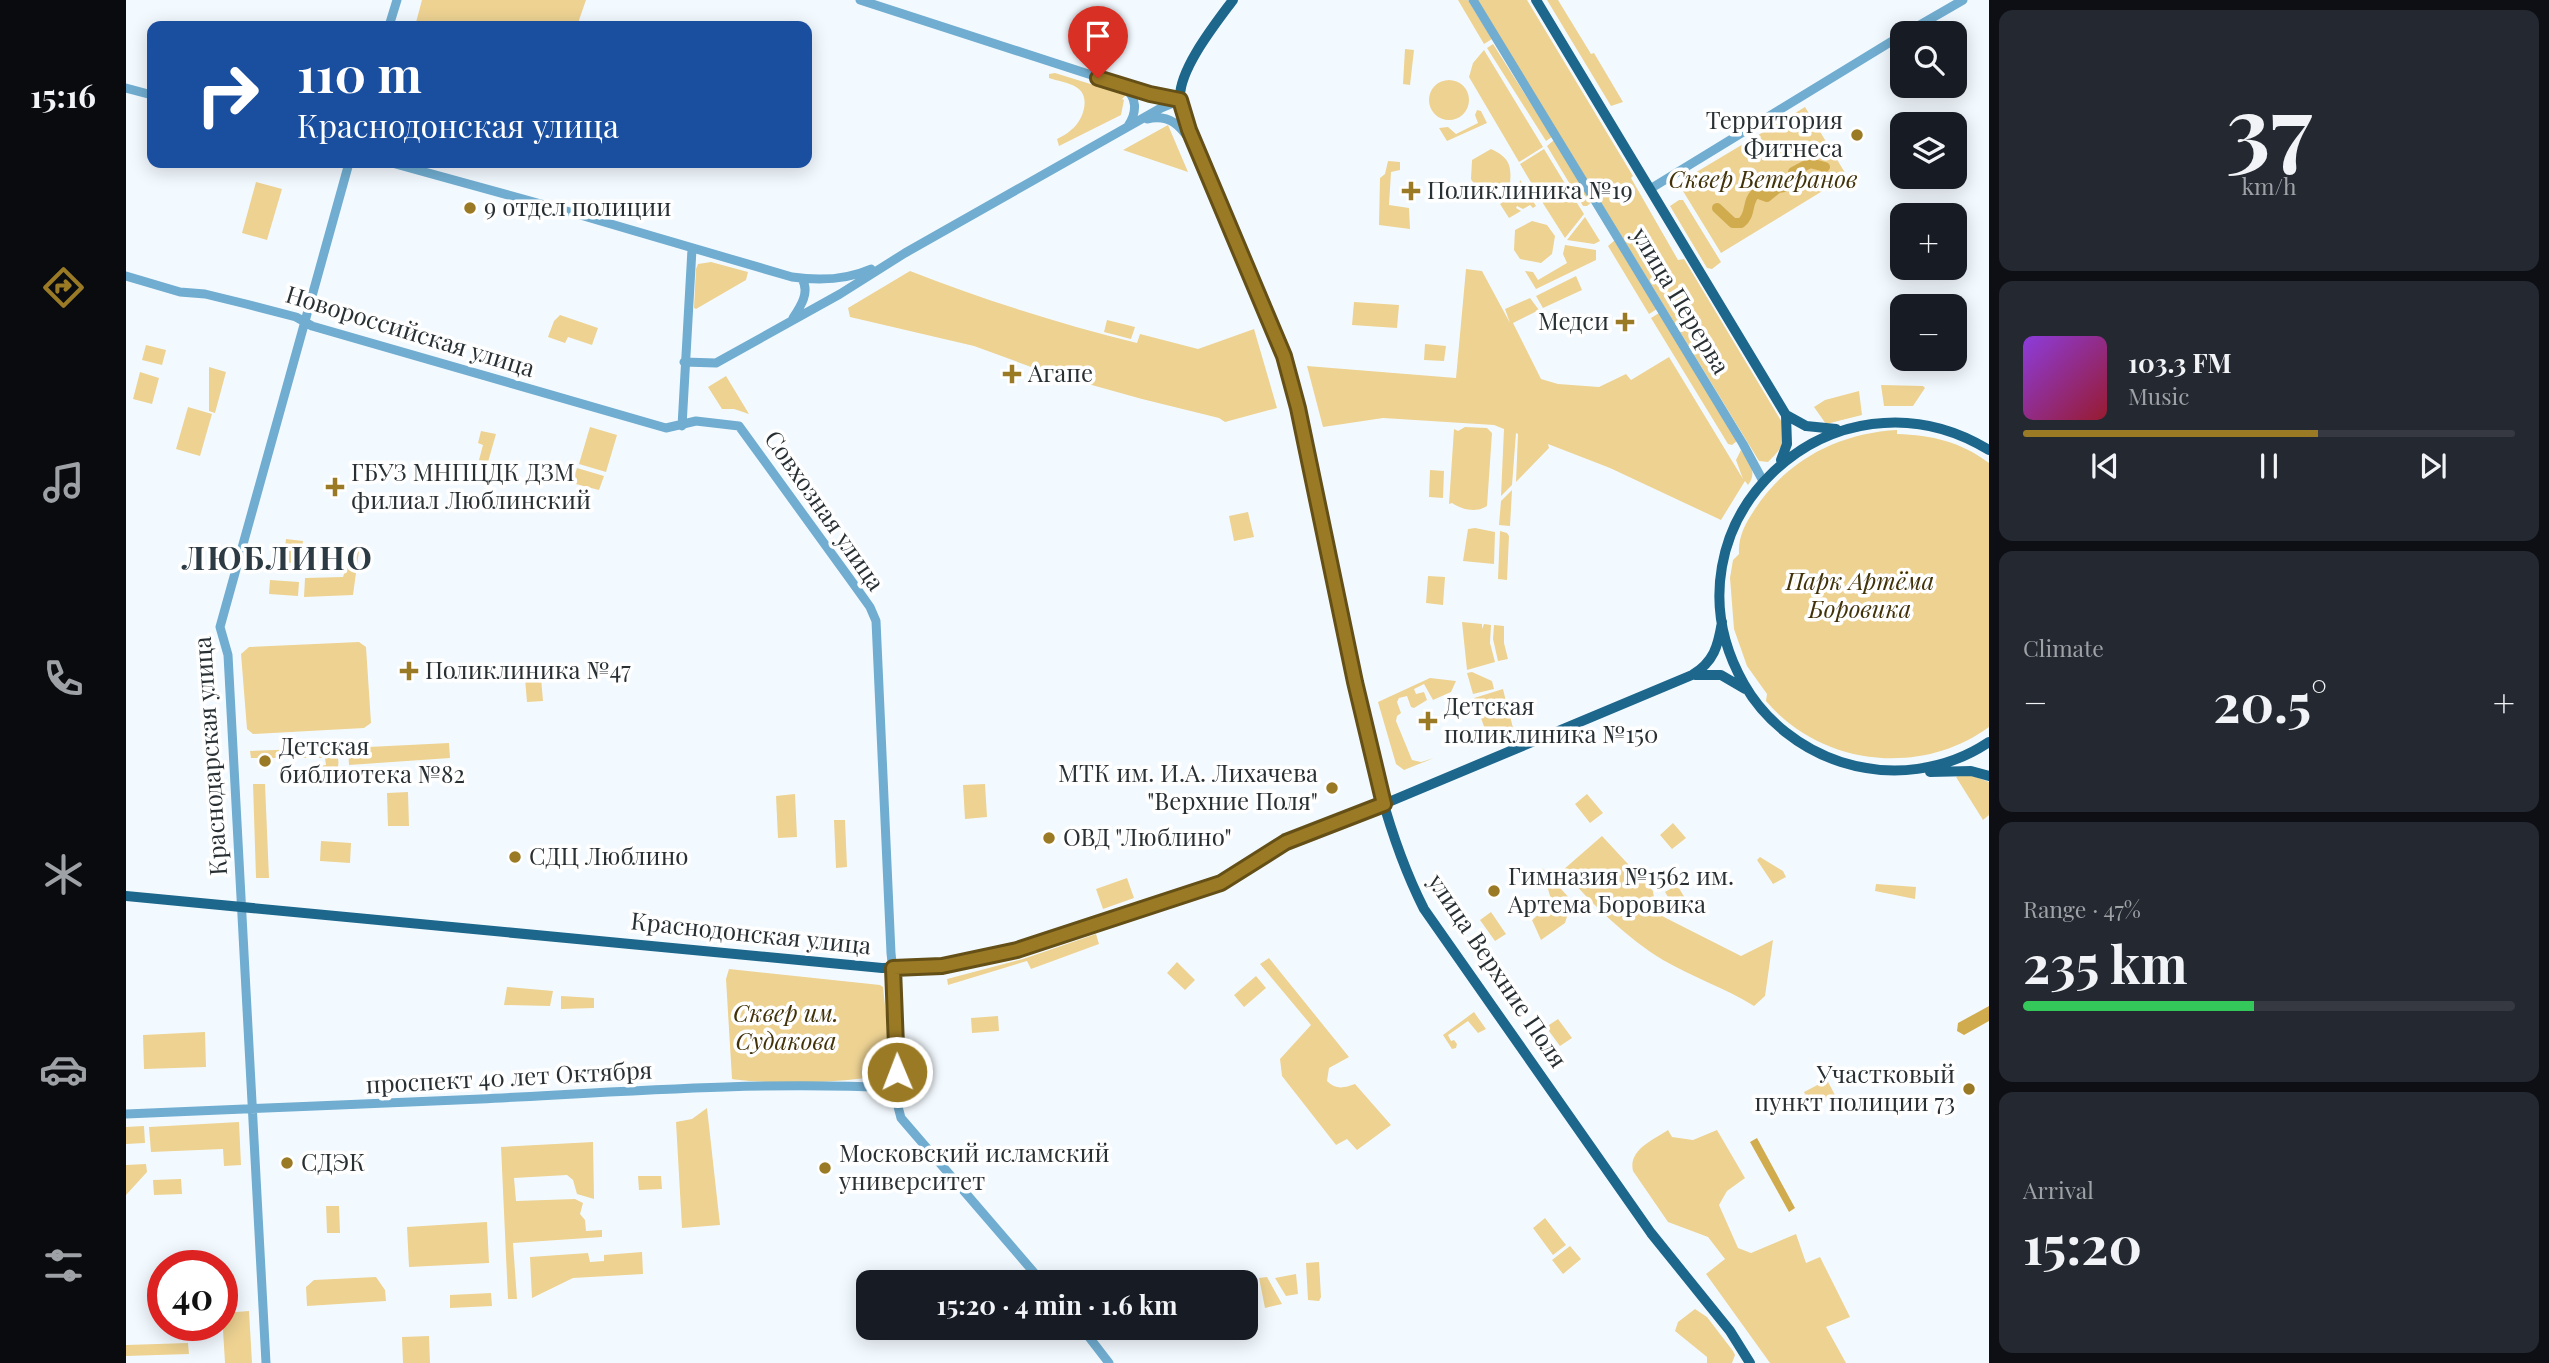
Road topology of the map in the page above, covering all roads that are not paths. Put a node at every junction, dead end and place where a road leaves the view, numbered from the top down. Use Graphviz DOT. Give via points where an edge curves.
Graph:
graph roads {
  1 [pos="397,0"];
  2 [pos="860,0"];
  3 [pos="1233,0"];
  4 [pos="1473,0"];
  5 [pos="1536,0"];
  6 [pos="1963,0"];
  7 [pos="391,21"];
  8 [pos="1927,21"];
  9 [pos="1890,43"];
  10 [pos="1113,83"];
  11 [pos="126,88"];
  12 [pos="147,94"];
  13 [pos="1180,100"];
  14 [pos="1131,125"];
  15 [pos="1200,155"];
  16 [pos="348,168"];
  17 [pos="410,168"];
  18 [pos="1650,189"];
  19 [pos="692,248"];
  20 [pos="895,259"];
  21 [pos="126,276"];
  22 [pos="802,279"];
  23 [pos="792,319"];
  24 [pos="304,323"];
  25 [pos="684,362"];
  26 [pos="1786,415"];
  27 [pos="682,426"];
  28 [pos="1845,428"];
  29 [pos="1989,450"];
  30 [pos="1775,468"];
  31 [pos="1763,481"];
  32 [pos="1722,622"];
  33 [pos="1692,676"];
  34 [pos="1748,691"];
  35 [pos="1989,742"];
  36 [pos="1882,770"];
  37 [pos="1989,776"];
  38 [pos="1384,804"];
  39 [pos="126,897"];
  40 [pos="241,908"];
  41 [pos="893,968"];
  42 [pos="895,1088"];
  43 [pos="252,1108"];
  44 [pos="126,1114"];
  45 [pos="1032,1270"];
  46 [pos="1091,1340"];
  47 [pos="266,1363"];
  48 [pos="1109,1363"];
  49 [pos="1750,1363"];
  1 -- 7 [label="street"];
  2 -- 10 [label="street"];
  3 -- 13 [label="main road" via="1189,66"];
  4 -- 31 [label="street, улица Перерва"];
  5 -- 18 [label="main road, улица Перерва"];
  6 -- 8 [label="street"];
  9 -- 18 [label="street"];
  10 -- 13 [label="street"];
  10 -- 14 [label="street" via="1135,101"];
  11 -- 12 [label="street"];
  13 -- 14 [label="street"];
  13 -- 15 [label="main road, улица Верхние Поля"];
  14 -- 15 [label="street" via="1160,117 1171,120"];
  14 -- 20 [label="street"];
  15 -- 38 [label="main road, улица Верхние Поля" via="1284,356"];
  16 -- 24 [label="street, Краснодарская улица"];
  17 -- 19 [label="street"];
  18 -- 26 [label="main road, улица Перерва"];
  19 -- 22 [label="street"];
  19 -- 25 [label="street"];
  20 -- 22 [label="street" via="843,278"];
  20 -- 23 [label="street"];
  21 -- 24 [label="street, Новороссийская улица" via="296,317"];
  22 -- 23 [label="street" via="804,297"];
  23 -- 25 [label="street" via="716,363"];
  24 -- 27 [label="street, Новороссийская улица" via="666,428"];
  24 -- 40 [label="street, Краснодарская улица" via="220,622 228,656"];
  25 -- 27 [label="street"];
  26 -- 28 [label="main road" via="1806,426"];
  26 -- 30 [label="main road" via="1787,444"];
  27 -- 41 [label="street, Совхозная улица" via="696,421 738,426 876,621"];
  28 -- 29 [label="main road" via="1915,423 1955,432"];
  28 -- 30 [label="main road" via="1815,440"];
  30 -- 31 [label="main road"];
  31 -- 32 [label="main road" via="1742,510 1727,548 1720,592"];
  32 -- 33 [label="main road" via="1715,654"];
  32 -- 34 [label="main road" via="1731,657"];
  33 -- 34 [label="main road" via="1721,675"];
  33 -- 38 [label="main road, Краснодонская улица"];
  34 -- 36 [label="main road" via="1774,722 1810,749 1846,764"];
  35 -- 36 [label="main road" via="1933,766"];
  36 -- 37 [label="main road" via="1960,770"];
  38 -- 41 [label="main road, Краснодонская улица" via="1286,842 1221,883 1017,950 942,966"];
  38 -- 49 [label="main road, улица Верхние Поля" via="1399,855 1424,909 1651,1233 1724,1323"];
  39 -- 40 [label="main road, Краснодонская улица"];
  40 -- 41 [label="main road, Краснодонская улица"];
  40 -- 43 [label="street, Краснодарская улица"];
  41 -- 42 [label="street, Совхозная улица"];
  42 -- 43 [label="street, проспект 40 лет Октября" via="713,1087"];
  42 -- 45 [label="street, Совхозная улица" via="901,1118"];
  43 -- 44 [label="street, проспект 40 лет Октября"];
  43 -- 47 [label="street, Краснодарская улица"];
  46 -- 48 [label="street"];
}
